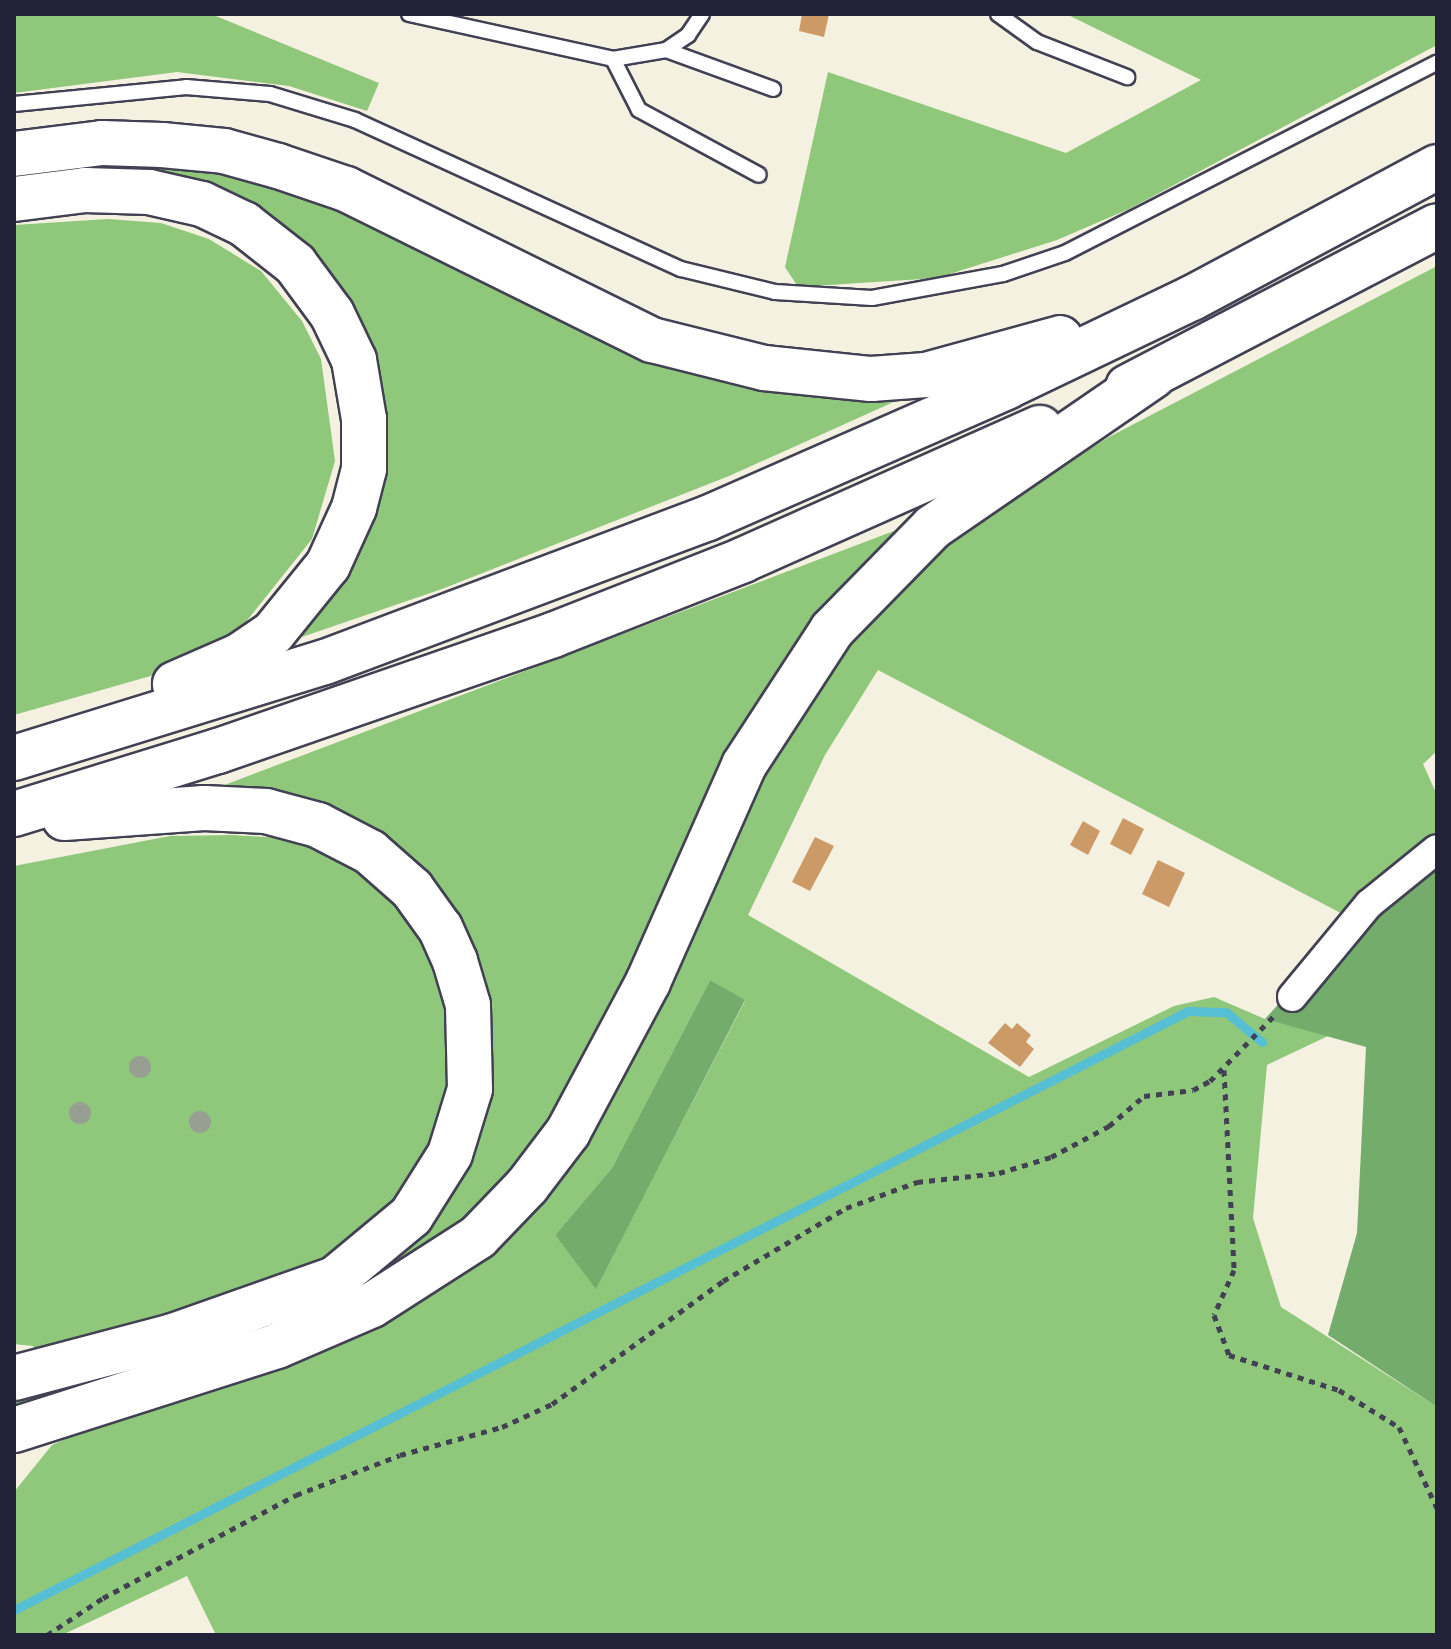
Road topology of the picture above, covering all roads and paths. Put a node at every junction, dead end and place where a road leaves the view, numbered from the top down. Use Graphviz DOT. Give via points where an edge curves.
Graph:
graph roads {
  1 [pos="409,14"];
  2 [pos="702,14"];
  3 [pos="998,14"];
  4 [pos="666,50"];
  5 [pos="613,59"];
  6 [pos="1437,63"];
  7 [pos="1127,77"];
  8 [pos="773,89"];
  9 [pos="14,104"];
  10 [pos="14,154"];
  11 [pos="1437,167"];
  12 [pos="759,175"];
  13 [pos="14,199"];
  14 [pos="1437,226"];
  15 [pos="1192,298"];
  16 [pos="1153,376"];
  17 [pos="14,756"];
  18 [pos="14,814"];
  19 [pos="14,823"];
  20 [pos="1437,849"];
  21 [pos="1292,997"];
  22 [pos="1260,1032"];
  23 [pos="1224,1069"];
  24 [pos="14,1378"];
  25 [pos="14,1430"];
  26 [pos="1437,1508"];
  27 [pos="47,1635"];
  1 -- 5 [label="lane"];
  2 -- 4 [label="lane" via="688,35"];
  3 -- 7 [label="lane" via="1037,42"];
  4 -- 5 [label="lane"];
  4 -- 8 [label="lane"];
  5 -- 12 [label="lane" via="639,110"];
  6 -- 9 [label="lane" via="1065,253 1003,274 872,298 775,292 681,269 355,120 270,94 174,87"];
  10 -- 15 [label="highway" via="102,143 224,151 346,189 652,340 704,357 827,376 926,375"];
  11 -- 15 [label="highway"];
  13 -- 17 [label="highway" via="85,190 149,192 202,204 244,224 295,264 332,314 354,360 364,419 364,469 342,537 302,602 273,633 239,656"];
  14 -- 16 [label="highway"];
  15 -- 17 [label="highway" via="864,451 554,579 325,662"];
  16 -- 18 [label="highway" via="891,496 553,635 218,751"];
  16 -- 25 [label="highway" via="933,527 832,630 744,765 648,982 568,1132 527,1186 478,1237 372,1305 277,1346"];
  19 -- 24 [label="highway" via="204,808 266,811 318,825 370,852 412,889 440,928 468,1005 473,1047 470,1089 450,1154 411,1216 369,1255 335,1279 188,1331"];
  20 -- 21 [label="street" via="1369,904"];
  22 -- 23 [label="path"];
  23 -- 26 [label="path" via="1234,1270 1214,1315 1229,1355 1339,1390 1399,1427"];
  23 -- 27 [label="path" via="1193,1090 1144,1096 1109,1126 1051,1157 999,1173 917,1182 846,1208 723,1281 552,1404 502,1427 400,1455 296,1495 103,1598"];
}
